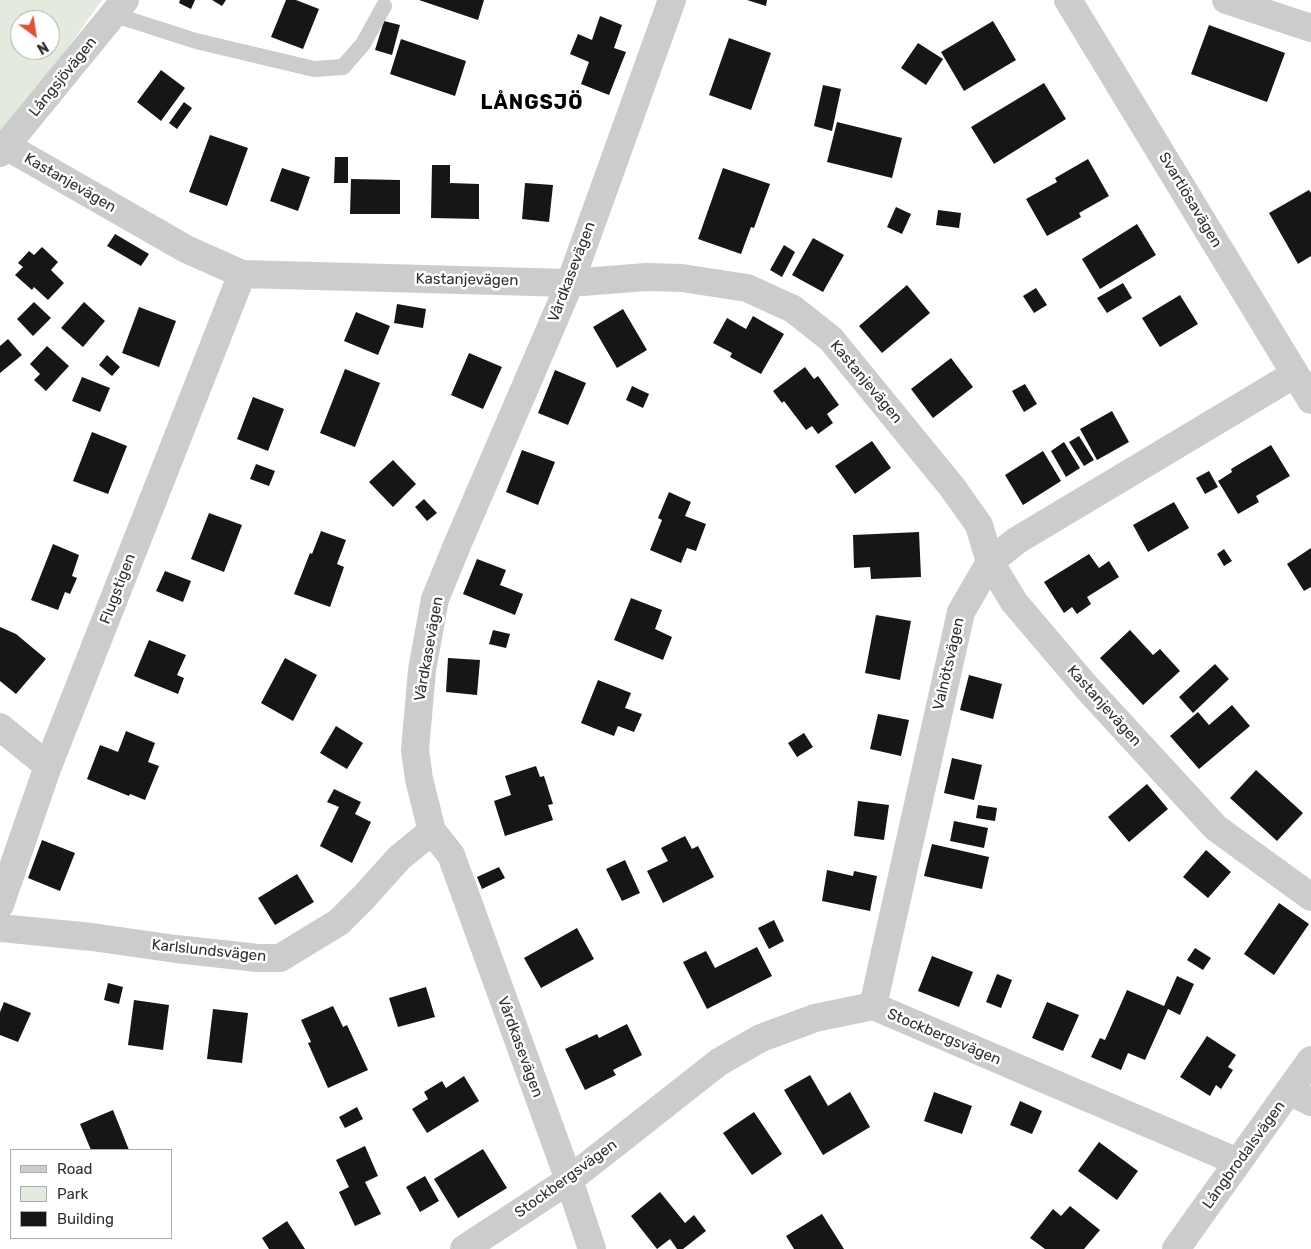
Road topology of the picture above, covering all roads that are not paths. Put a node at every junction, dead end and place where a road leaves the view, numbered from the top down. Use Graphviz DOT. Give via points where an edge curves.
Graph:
graph roads {
  1 [pos="672,0"];
  2 [pos="1068,0"];
  3 [pos="1226,0"];
  4 [pos="384,6"];
  5 [pos="120,7"];
  6 [pos="1311,28"];
  7 [pos="3,150"];
  8 [pos="242,274"];
  9 [pos="570,283"];
  10 [pos="1295,374"];
  11 [pos="1311,400"];
  12 [pos="990,562"];
  13 [pos="0,727"];
  14 [pos="48,766"];
  15 [pos="432,830"];
  16 [pos="1311,897"];
  17 [pos="0,905"];
  18 [pos="0,928"];
  19 [pos="873,1006"];
  20 [pos="1311,1060"];
  21 [pos="1300,1097"];
  22 [pos="1238,1162"];
  23 [pos="570,1180"];
  24 [pos="464,1249"];
  25 [pos="592,1249"];
  26 [pos="1176,1249"];
  1 -- 9 [label="street, Vårdkasevägen"];
  2 -- 10 [label="street, Svartlösavägen"];
  3 -- 6 [label="street"];
  4 -- 5 [label="lane" via="362,44 343,67 314,70 196,41"];
  5 -- 7 [label="street, Långsjövägen"];
  7 -- 8 [label="street, Kastanjevägen" via="186,249"];
  8 -- 9 [label="street, Kastanjevägen"];
  8 -- 14 [label="street, Flugstigen"];
  9 -- 12 [label="street, Kastanjevägen" via="646,276 682,278 747,288 793,309 831,339 952,487 979,525"];
  9 -- 15 [label="street, Vårdkasevägen" via="436,600 422,670 414,750"];
  10 -- 11 [label="street, Svartlösavägen"];
  10 -- 12 [label="street, Valnötsvägen" via="1016,541"];
  12 -- 16 [label="street, Kastanjevägen" via="1014,602 1088,689 1216,828"];
  12 -- 19 [label="street, Valnötsvägen" via="961,612"];
  13 -- 14 [label="street"];
  14 -- 17 [label="street, Flugstigen"];
  15 -- 18 [label="street, Karlslundsvägen" via="399,858 339,922 280,958 176,950"];
  15 -- 23 [label="street, Vårdkasevägen" via="451,855"];
  19 -- 22 [label="street, Stockbergsvägen"];
  19 -- 23 [label="street, Stockbergsvägen" via="815,1018 761,1038 719,1062"];
  20 -- 21 [label="street, Långbrodalsvägen"];
  21 -- 22 [label="street, Långbrodalsvägen"];
  22 -- 26 [label="street, Långbrodalsvägen"];
  23 -- 24 [label="street, Stockbergsvägen"];
  23 -- 25 [label="street, Vårdkasevägen"];
}
